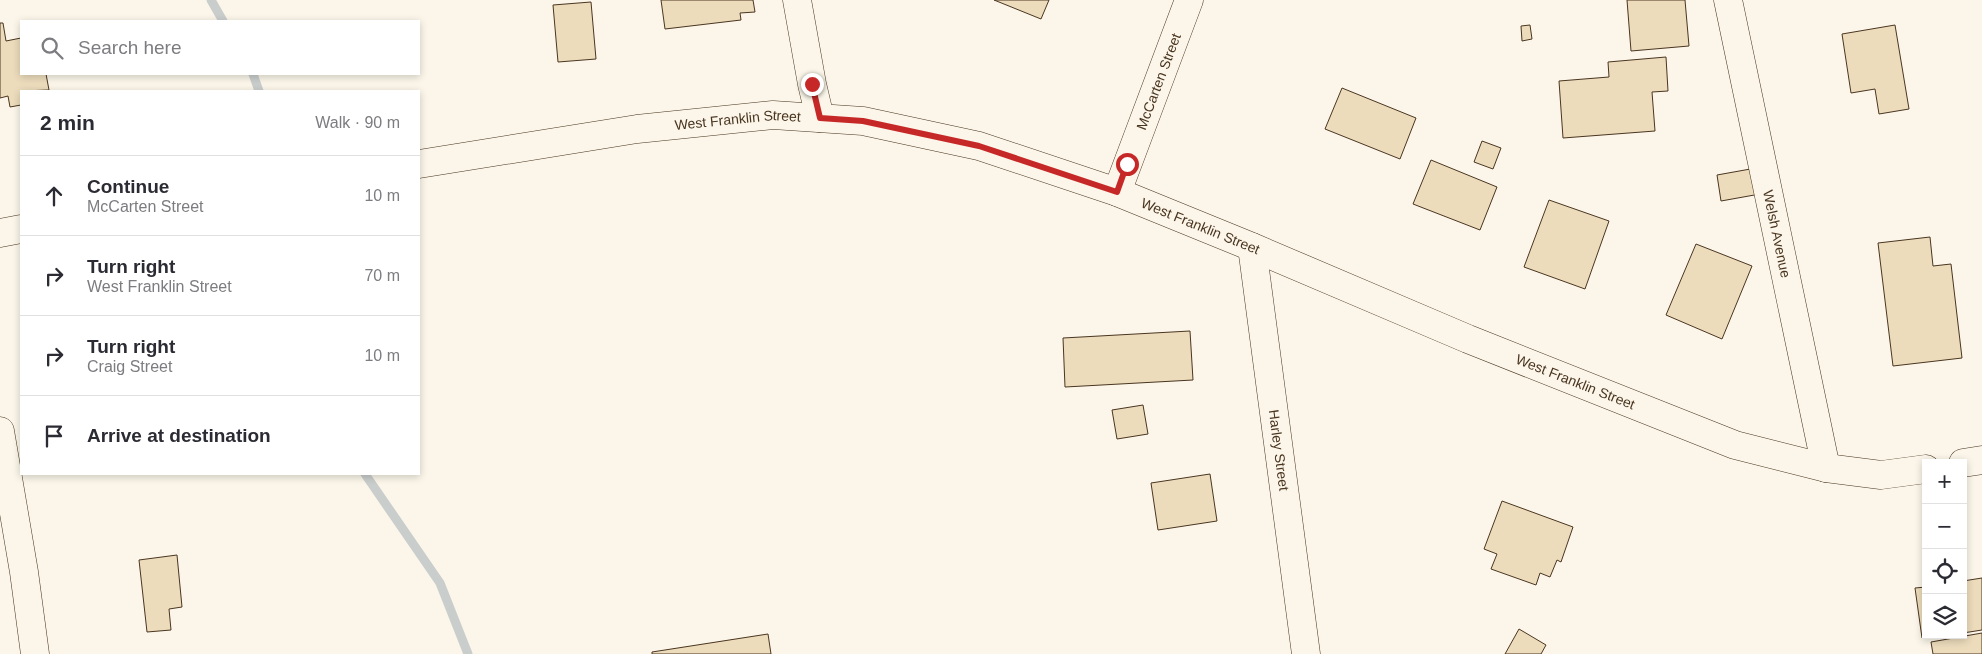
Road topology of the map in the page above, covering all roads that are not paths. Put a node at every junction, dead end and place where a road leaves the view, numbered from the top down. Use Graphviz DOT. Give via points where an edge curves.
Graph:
graph roads {
  1 [pos="796,0"];
  2 [pos="1190,0"];
  3 [pos="1728,0"];
  4 [pos="820,118"];
  5 [pos="420,164"];
  6 [pos="1117,192"];
  7 [pos="20,229"];
  8 [pos="0,233"];
  9 [pos="1252,247"];
  10 [pos="0,431"];
  11 [pos="1982,460"];
  12 [pos="1967,462"];
  13 [pos="1826,468"];
  14 [pos="1922,469"];
  15 [pos="35,654"];
  16 [pos="1306,654"];
  1 -- 4 [label="main road"];
  2 -- 6 [label="main road, McCarten Street"];
  3 -- 13 [label="main road, Welsh Avenue"];
  4 -- 5 [label="main road, West Franklin Street" via="773,115 637,128"];
  4 -- 6 [label="main road, West Franklin Street" via="863,121 979,146"];
  6 -- 9 [label="main road, West Franklin Street"];
  7 -- 8 [label="main road"];
  9 -- 13 [label="main road, West Franklin Street" via="1468,339 1734,445"];
  9 -- 16 [label="main road, Harley Street"];
  10 -- 15 [label="main road"];
  11 -- 12 [label="main road"];
  13 -- 14 [label="main road, West Franklin Street" via="1882,475"];
}
